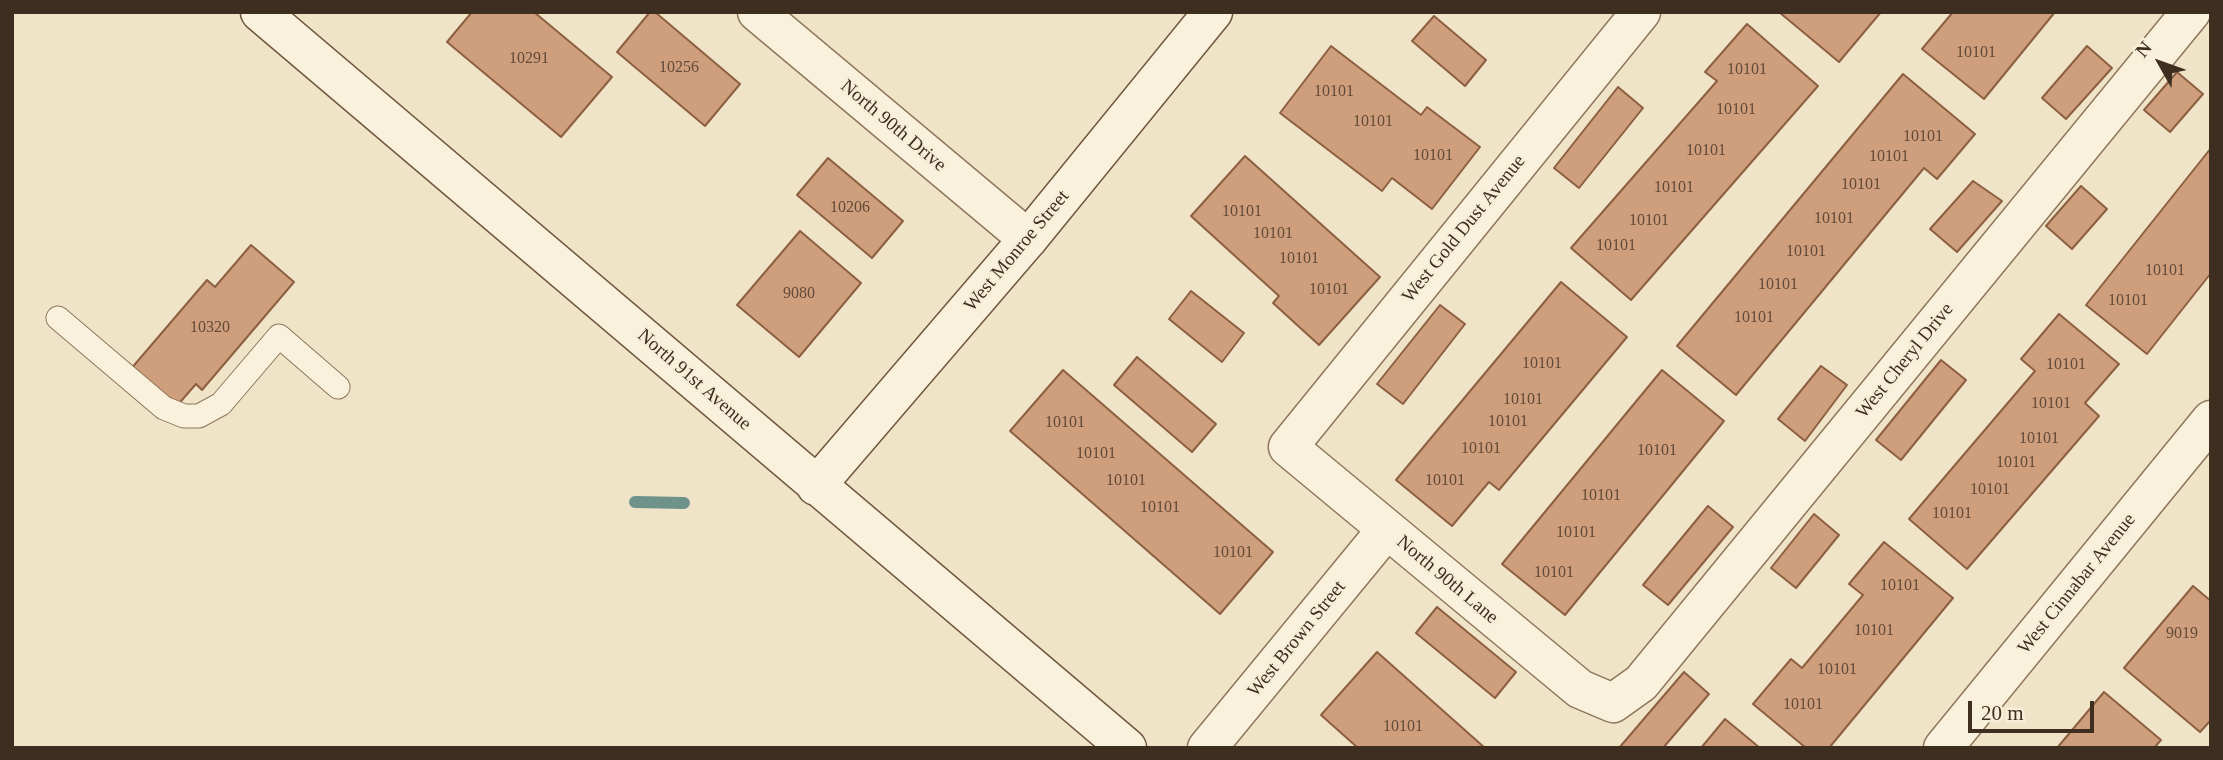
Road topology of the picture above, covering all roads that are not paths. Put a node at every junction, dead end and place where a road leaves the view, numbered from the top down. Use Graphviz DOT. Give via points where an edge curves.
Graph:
graph roads {
  1 [pos="260,12"];
  2 [pos="757,12"];
  3 [pos="1213,12"];
  4 [pos="1641,12"];
  5 [pos="2191,12"];
  6 [pos="1028,239"];
  7 [pos="58,318"];
  8 [pos="338,387"];
  9 [pos="2211,420"];
  10 [pos="1288,447"];
  11 [pos="816,485"];
  12 [pos="1387,530"];
  13 [pos="1613,703"];
  14 [pos="1127,748"];
  15 [pos="1207,748"];
  16 [pos="1943,748"];
  1 -- 11 [label="street, North 91st Avenue"];
  2 -- 6 [label="street, North 90th Drive"];
  3 -- 6 [label="street, West Monroe Street"];
  4 -- 10 [label="street, West Gold Dust Avenue"];
  5 -- 13 [label="street, West Cheryl Drive" via="1641,683"];
  6 -- 11 [label="street, West Monroe Street"];
  7 -- 8 [label="lane" via="164,408 184,416 198,416 221,404 279,336"];
  9 -- 16 [label="street, West Cinnabar Avenue"];
  10 -- 12 [label="street, North 90th Lane"];
  11 -- 14 [label="street, North 91st Avenue"];
  12 -- 13 [label="street, North 90th Lane" via="1580,690"];
  12 -- 15 [label="street, West Brown Street"];
}
